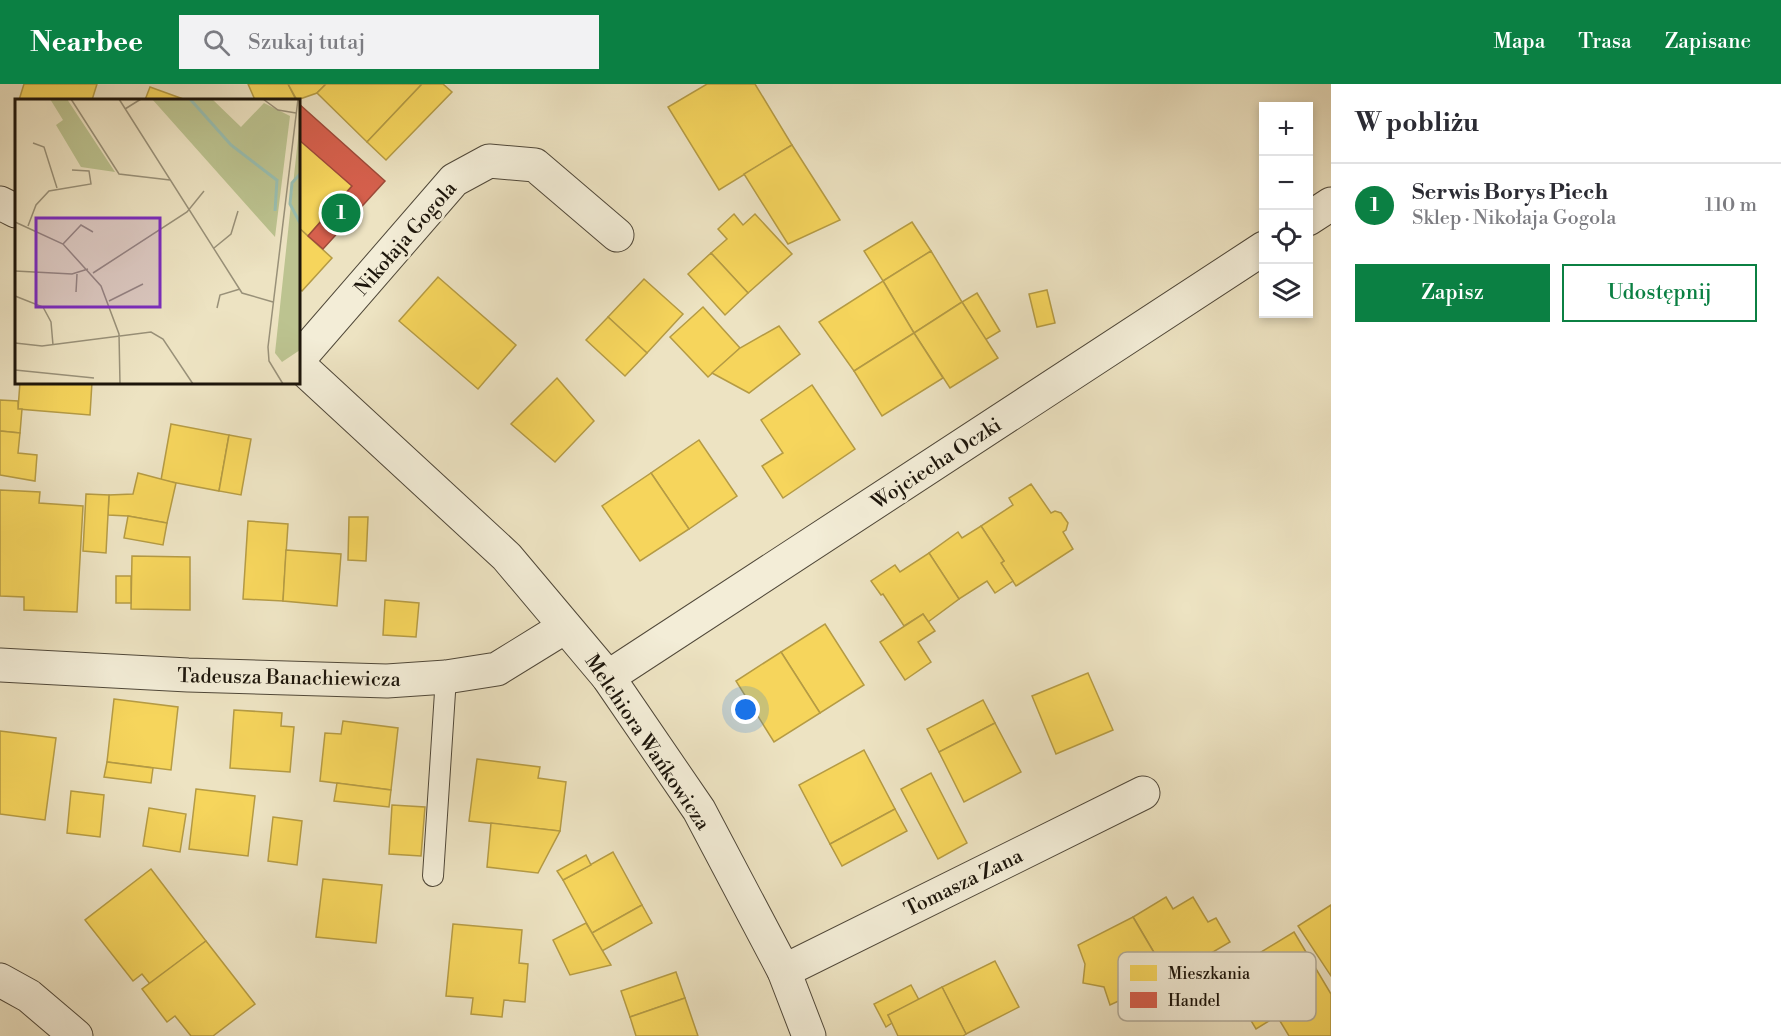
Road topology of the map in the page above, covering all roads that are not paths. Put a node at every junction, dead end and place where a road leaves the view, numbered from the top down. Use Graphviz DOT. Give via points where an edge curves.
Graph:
graph roads {
  1 [pos="0,203"];
  2 [pos="1331,204"];
  3 [pos="15,210"];
  4 [pos="1313,216"];
  5 [pos="617,235"];
  6 [pos="1259,251"];
  7 [pos="300,360"];
  8 [pos="300,364"];
  9 [pos="565,627"];
  10 [pos="0,665"];
  11 [pos="446,677"];
  12 [pos="608,677"];
  13 [pos="1143,793"];
  14 [pos="433,876"];
  15 [pos="784,971"];
  16 [pos="0,980"];
  17 [pos="76,1036"];
  18 [pos="809,1036"];
  1 -- 3 [label="street"];
  2 -- 4 [label="street"];
  5 -- 7 [label="street, Nikołaja Gogola" via="535,165 489,161 454,180"];
  6 -- 12 [label="street, Wojciecha Oczki"];
  8 -- 9 [label="street, Melchiora Wańkowicza" via="507,557"];
  9 -- 11 [label="street, Tadeusza Banachiewicza" via="497,669"];
  9 -- 12 [label="street, Melchiora Wańkowicza"];
  10 -- 11 [label="street, Tadeusza Banachiewicza" via="375,681"];
  11 -- 14 [label="lane"];
  12 -- 15 [label="street, Melchiora Wańkowicza" via="699,810"];
  13 -- 15 [label="street, Tomasza Zana"];
  15 -- 18 [label="street, Melchiora Wańkowicza"];
  16 -- 17 [label="street" via="29,996"];
}
